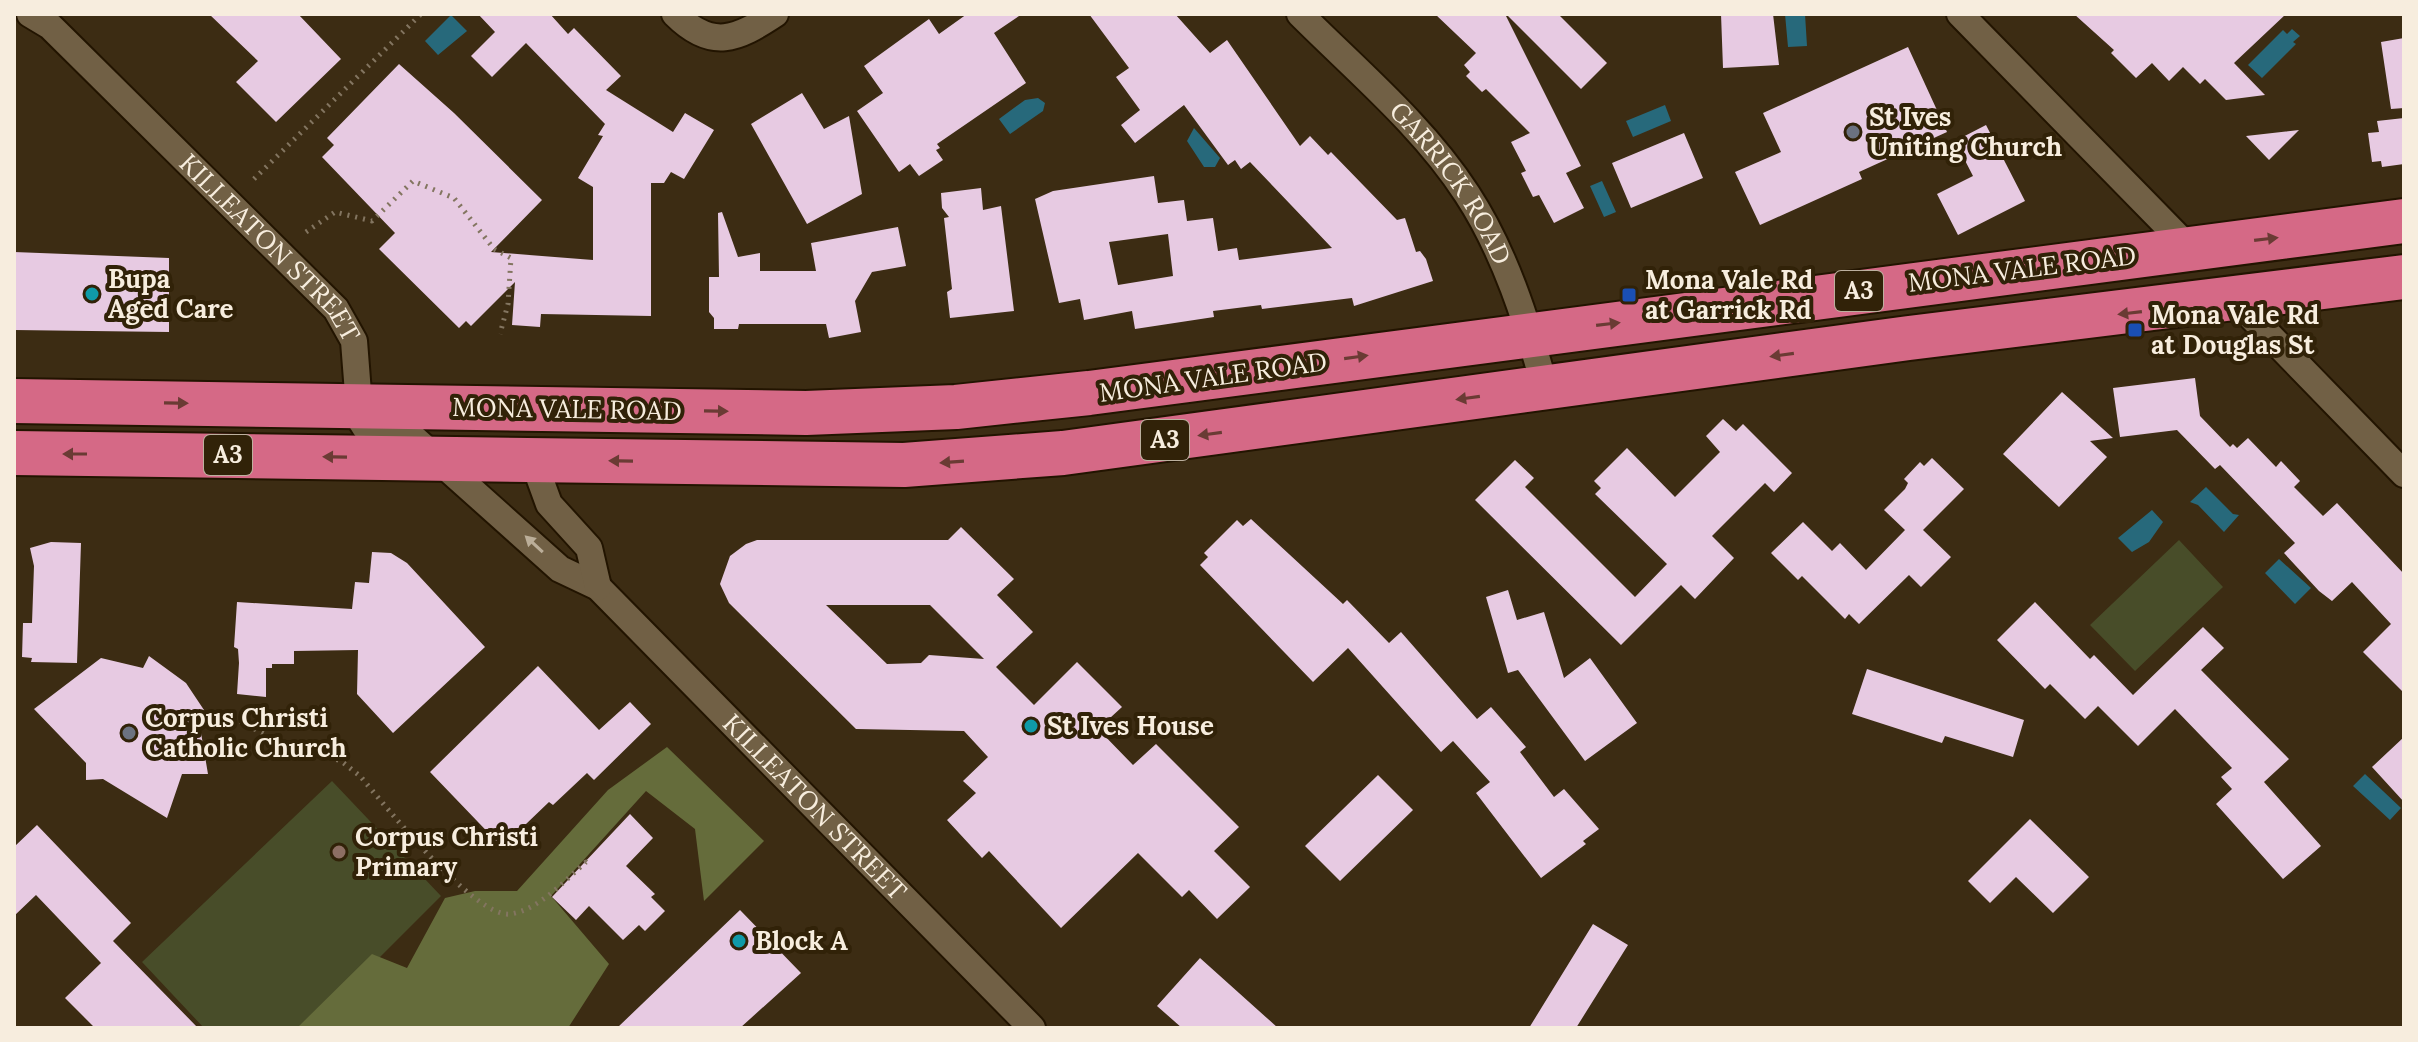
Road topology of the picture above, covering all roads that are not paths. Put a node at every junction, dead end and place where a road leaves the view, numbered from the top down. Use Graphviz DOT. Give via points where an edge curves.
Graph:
graph roads {
  1 [pos="675,14"];
  2 [pos="775,14"];
  3 [pos="1300,14"];
  4 [pos="1960,14"];
  5 [pos="41,18"];
  6 [pos="2404,221"];
  7 [pos="2189,248"];
  8 [pos="2404,277"];
  9 [pos="2235,300"];
  10 [pos="1530,334"];
  11 [pos="1545,388"];
  12 [pos="14,401"];
  13 [pos="358,407"];
  14 [pos="14,453"];
  15 [pos="441,459"];
  16 [pos="533,460"];
  17 [pos="2404,474"];
  18 [pos="598,587"];
  19 [pos="1032,1028"];
  1 -- 2 [label="street" via="710,36 731,39"];
  3 -- 10 [label="street, GARRICK ROAD" via="1437,153 1468,195 1494,243"];
  4 -- 7 [label="street"];
  5 -- 13 [label="street, KILLEATON STREET" via="336,309 354,341"];
  7 -- 6 [label="highway, MONA VALE ROAD / A3, one-way"];
  10 -- 7 [label="highway, MONA VALE ROAD / A3, one-way"];
  8 -- 9 [label="highway, MONA VALE ROAD / A3"];
  9 -- 11 [label="highway, MONA VALE ROAD / A3, one-way"];
  9 -- 17 [label="street"];
  10 -- 11 [label="street, GARRICK ROAD"];
  13 -- 10 [label="highway, MONA VALE ROAD / A3, one-way" via="806,413 956,407"];
  11 -- 16 [label="highway, MONA VALE ROAD / A3, one-way" via="1063,453 904,465"];
  12 -- 13 [label="highway, MONA VALE ROAD / A3, one-way"];
  13 -- 15 [label="street, KILLEATON STREET" via="365,427 409,434"];
  15 -- 14 [label="highway, MONA VALE ROAD / A3, one-way"];
  15 -- 16 [label="highway, MONA VALE ROAD / A3"];
  18 -- 15 [label="street, KILLEATON STREET, one-way" via="560,569"];
  16 -- 18 [label="street" via="549,504 589,548"];
  18 -- 19 [label="street, KILLEATON STREET"];
}
